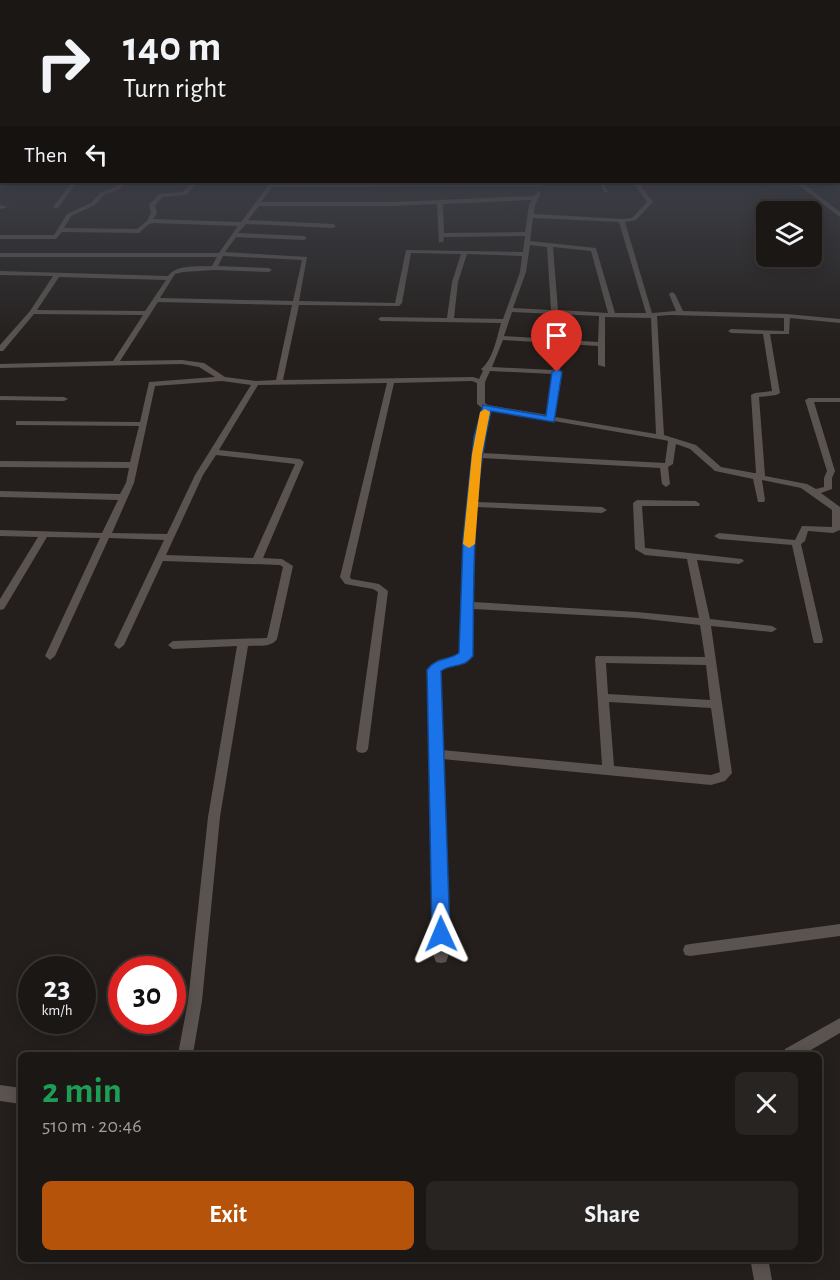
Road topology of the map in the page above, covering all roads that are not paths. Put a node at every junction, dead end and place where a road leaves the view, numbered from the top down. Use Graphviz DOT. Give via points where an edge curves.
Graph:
graph roads {
  1 [pos="62,226"];
  2 [pos="145,226"];
  3 [pos="242,226"];
  4 [pos="325,226"];
  5 [pos="333,226"];
  6 [pos="441,226"];
  7 [pos="529,226"];
  8 [pos="623,226"];
  9 [pos="60,230"];
  10 [pos="528,234"];
  11 [pos="235,235"];
  12 [pos="441,235"];
  13 [pos="0,237"];
  14 [pos="304,238"];
  15 [pos="527,243"];
  16 [pos="550,244"];
  17 [pos="441,251"];
  18 [pos="465,252"];
  19 [pos="221,254"];
  20 [pos="526,254"];
  21 [pos="0,255"];
  22 [pos="214,268"];
  23 [pos="269,270"];
  24 [pos="0,273"];
  25 [pos="56,276"];
  26 [pos="171,278"];
  27 [pos="672,294"];
  28 [pos="157,300"];
  29 [pos="294,304"];
  30 [pos="508,310"];
  31 [pos="32,312"];
  32 [pos="555,312"];
  33 [pos="149,313"];
  34 [pos="680,313"];
  35 [pos="602,314"];
  36 [pos="612,315"];
  37 [pos="652,316"];
  38 [pos="787,316"];
  39 [pos="381,319"];
  40 [pos="450,320"];
  41 [pos="505,321"];
  42 [pos="840,321"];
  43 [pos="731,330"];
  44 [pos="766,333"];
  45 [pos="500,338"];
  46 [pos="602,344"];
  47 [pos="0,349"];
  48 [pos="116,364"];
  49 [pos="602,364"];
  50 [pos="0,366"];
  51 [pos="485,369"];
  52 [pos="223,379"];
  53 [pos="391,380"];
  54 [pos="481,382"];
  55 [pos="256,383"];
  56 [pos="279,383"];
  57 [pos="0,398"];
  58 [pos="64,399"];
  59 [pos="840,400"];
  60 [pos="486,407"];
  61 [pos="551,420"];
  62 [pos="19,423"];
  63 [pos="143,424"];
  64 [pos="660,437"];
  65 [pos="672,440"];
  66 [pos="213,452"];
  67 [pos="477,454"];
  68 [pos="0,464"];
  69 [pos="134,465"];
  70 [pos="664,466"];
  71 [pos="759,476"];
  72 [pos="666,484"];
  73 [pos="816,492"];
  74 [pos="0,494"];
  75 [pos="124,497"];
  76 [pos="761,500"];
  77 [pos="472,504"];
  78 [pos="696,504"];
  79 [pos="602,510"];
  80 [pos="838,510"];
  81 [pos="0,533"];
  82 [pos="45,533"];
  83 [pos="107,535"];
  84 [pos="719,536"];
  85 [pos="168,537"];
  86 [pos="796,543"];
  87 [pos="691,556"];
  88 [pos="159,558"];
  89 [pos="257,561"];
  90 [pos="739,561"];
  91 [pos="469,605"];
  92 [pos="0,607"];
  93 [pos="705,622"];
  94 [pos="772,629"];
  95 [pos="818,640"];
  96 [pos="243,642"];
  97 [pos="119,645"];
  98 [pos="172,645"];
  99 [pos="50,656"];
  100 [pos="710,661"];
  101 [pos="602,698"];
  102 [pos="716,704"];
  103 [pos="362,749"];
  104 [pos="436,754"];
  105 [pos="608,770"];
  106 [pos="840,930"];
  107 [pos="690,950"];
  108 [pos="441,957"];
  109 [pos="840,1025"];
  110 [pos="186,1052"];
  111 [pos="793,1052"];
  112 [pos="0,1093"];
  113 [pos="18,1096"];
  114 [pos="760,1262"];
  115 [pos="763,1280"];
  1 -- 9 [label="street"];
  2 -- 9 [label="street" via="139,231"];
  3 -- 11 [label="street"];
  4 -- 5 [label="street"];
  6 -- 12 [label="street"];
  7 -- 10 [label="street"];
  8 -- 37 [label="street"];
  9 -- 13 [label="street" via="56,237 49,238"];
  10 -- 12 [label="street"];
  10 -- 15 [label="street"];
  11 -- 14 [label="street"];
  11 -- 19 [label="street"];
  12 -- 17 [label="street"];
  15 -- 16 [label="street"];
  15 -- 20 [label="street"];
  16 -- 32 [label="street"];
  16 -- 36 [label="street" via="594,249"];
  17 -- 18 [label="street"];
  17 -- 29 [label="street" via="407,252 399,304"];
  18 -- 20 [label="street"];
  18 -- 40 [label="street" via="454,282"];
  19 -- 21 [label="street"];
  19 -- 22 [label="street"];
  19 -- 29 [label="street" via="305,258"];
  20 -- 30 [label="street"];
  22 -- 23 [label="street"];
  22 -- 26 [label="street" via="177,271"];
  24 -- 25 [label="street"];
  25 -- 26 [label="street"];
  25 -- 31 [label="street"];
  26 -- 28 [label="street"];
  27 -- 34 [label="street"];
  28 -- 29 [label="street"];
  28 -- 33 [label="street"];
  29 -- 56 [label="street"];
  30 -- 32 [label="street"];
  30 -- 41 [label="street"];
  31 -- 33 [label="street"];
  31 -- 47 [label="street"];
  32 -- 35 [label="street"];
  33 -- 48 [label="street"];
  34 -- 37 [label="street"];
  34 -- 38 [label="street"];
  35 -- 36 [label="street"];
  35 -- 46 [label="street"];
  36 -- 37 [label="street"];
  37 -- 64 [label="street"];
  38 -- 42 [label="street"];
  38 -- 44 [label="street" via="787,333"];
  39 -- 40 [label="street"];
  40 -- 41 [label="street"];
  41 -- 45 [label="street"];
  43 -- 44 [label="street"];
  44 -- 71 [label="street" via="776,393 755,395"];
  45 -- 46 [label="street"];
  45 -- 51 [label="street"];
  46 -- 49 [label="street"];
  48 -- 50 [label="street"];
  48 -- 52 [label="street" via="193,363"];
  51 -- 54 [label="street"];
  51 -- 61 [label="street" via="557,368"];
  52 -- 55 [label="street"];
  52 -- 63 [label="street" via="153,383"];
  53 -- 54 [label="street" via="466,378"];
  53 -- 56 [label="street"];
  53 -- 103 [label="street" via="345,577 348,582 381,588 383,594"];
  54 -- 60 [label="street" via="481,404"];
  55 -- 56 [label="street"];
  55 -- 66 [label="street"];
  57 -- 58 [label="street"];
  59 -- 73 [label="street" via="808,400 831,471 828,489"];
  60 -- 61 [label="street"];
  60 -- 67 [label="street"];
  61 -- 64 [label="street"];
  62 -- 63 [label="street"];
  63 -- 69 [label="street"];
  64 -- 65 [label="street"];
  65 -- 70 [label="street" via="669,464"];
  65 -- 71 [label="street" via="693,447 718,469"];
  66 -- 85 [label="street"];
  66 -- 89 [label="street" via="300,462"];
  67 -- 70 [label="street"];
  67 -- 77 [label="street"];
  68 -- 69 [label="street"];
  69 -- 75 [label="street"];
  70 -- 72 [label="street"];
  71 -- 73 [label="street"];
  71 -- 76 [label="street"];
  73 -- 80 [label="street"];
  74 -- 75 [label="street"];
  75 -- 83 [label="street"];
  77 -- 79 [label="street"];
  77 -- 91 [label="street"];
  78 -- 87 [label="street" via="637,505 640,549"];
  80 -- 86 [label="street" via="837,528 805,528"];
  81 -- 82 [label="street"];
  82 -- 83 [label="street"];
  82 -- 92 [label="street"];
  83 -- 85 [label="street"];
  83 -- 99 [label="street"];
  84 -- 86 [label="street"];
  85 -- 88 [label="street"];
  86 -- 95 [label="street"];
  87 -- 90 [label="street"];
  87 -- 93 [label="street"];
  88 -- 89 [label="street"];
  88 -- 97 [label="street"];
  89 -- 96 [label="street" via="288,566 272,639"];
  91 -- 93 [label="street"];
  91 -- 104 [label="street" via="466,656 457,662 442,663 434,670"];
  93 -- 94 [label="street"];
  93 -- 100 [label="street"];
  96 -- 98 [label="street"];
  96 -- 110 [label="street" via="214,817"];
  100 -- 101 [label="street" via="600,659"];
  100 -- 102 [label="street"];
  101 -- 102 [label="street"];
  101 -- 105 [label="street"];
  102 -- 105 [label="street" via="726,773 721,778"];
  104 -- 105 [label="street"];
  104 -- 108 [label="street"];
  106 -- 107 [label="street"];
  109 -- 111 [label="street"];
  112 -- 113 [label="street"];
  114 -- 115 [label="street"];
}
